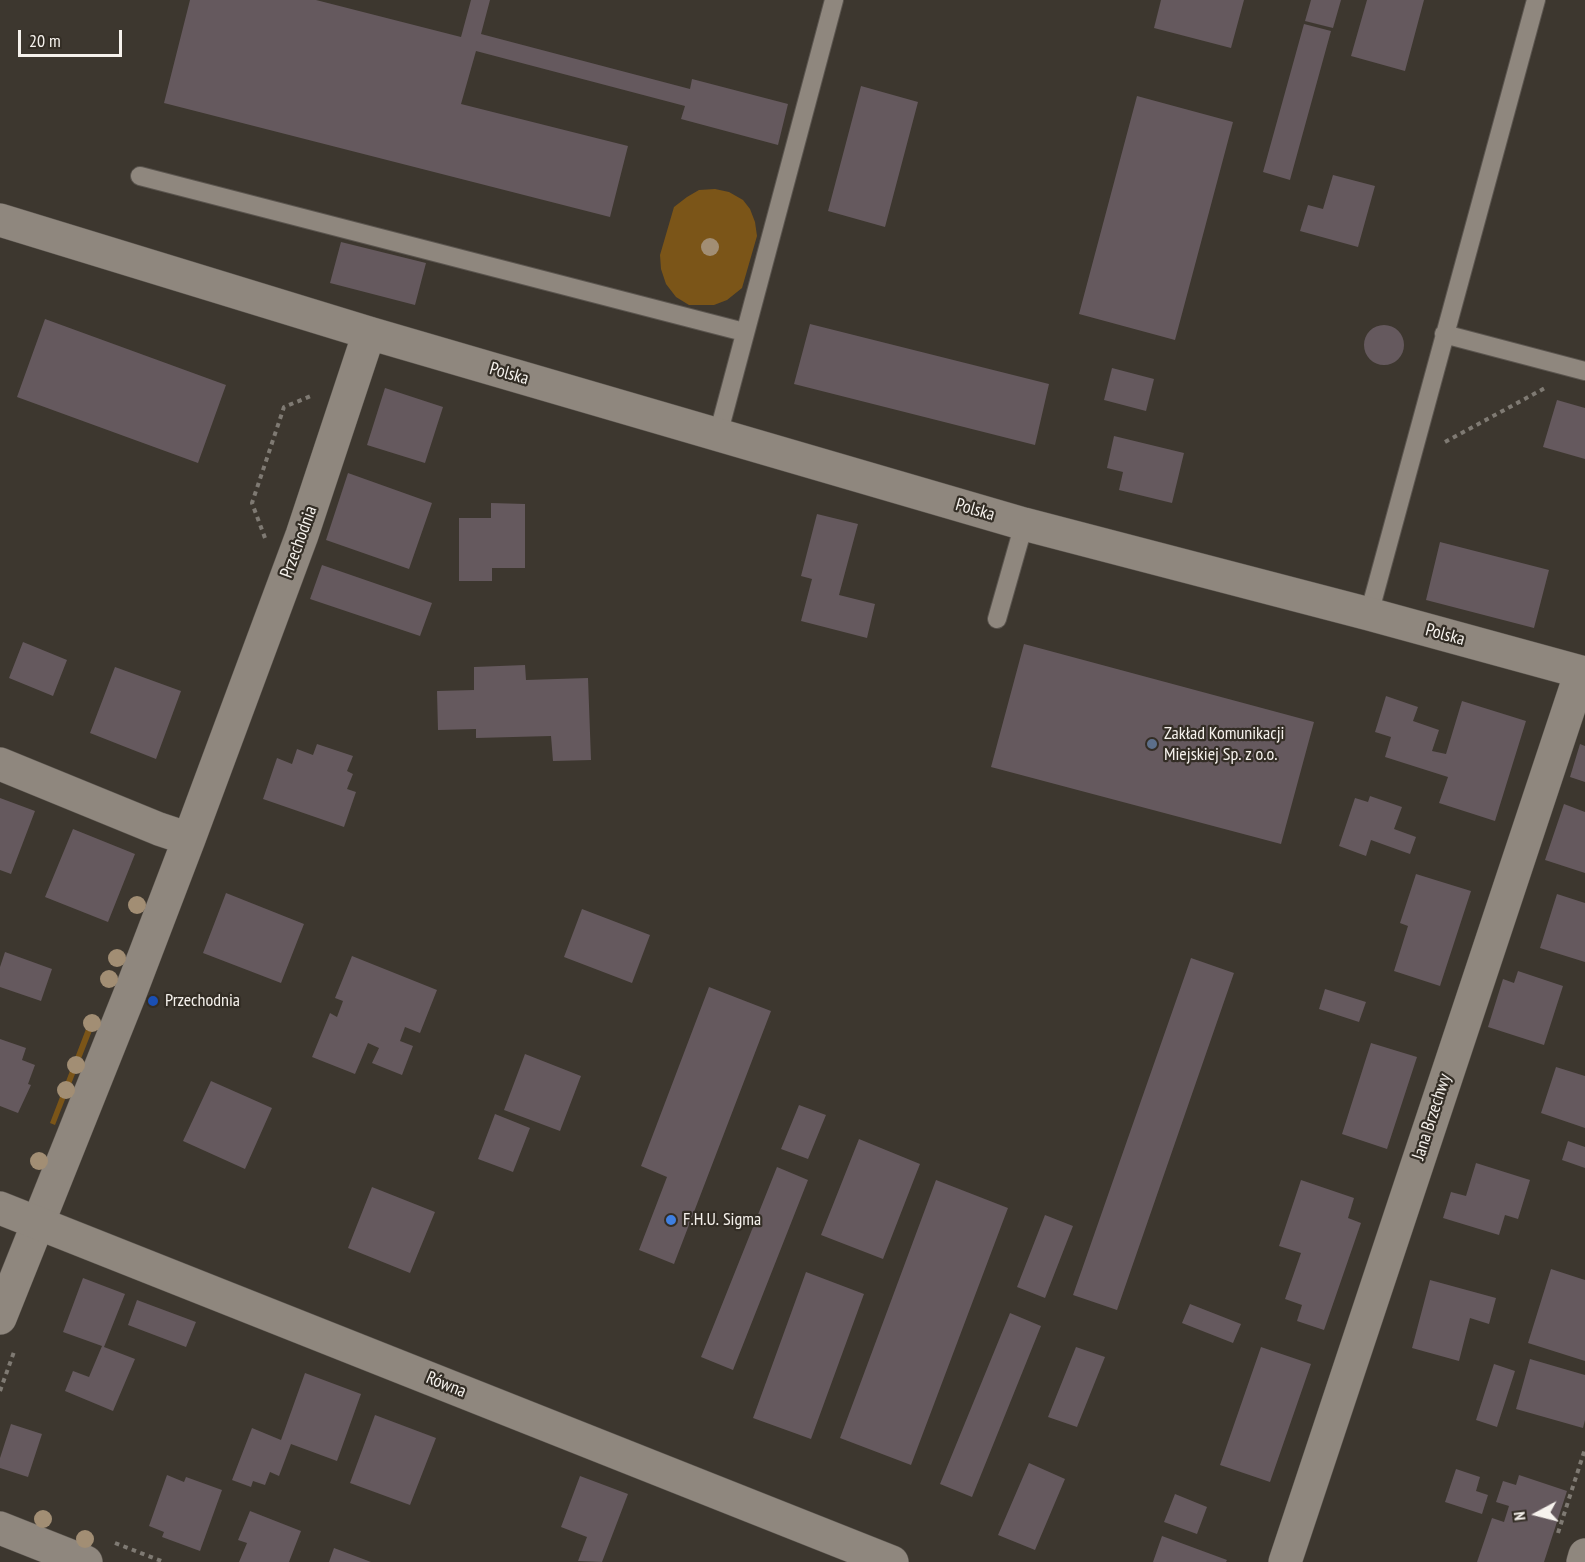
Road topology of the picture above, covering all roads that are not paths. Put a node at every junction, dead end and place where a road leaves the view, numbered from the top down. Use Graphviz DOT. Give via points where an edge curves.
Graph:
graph roads {
  1 [pos="834,0"];
  2 [pos="1536,0"];
  3 [pos="140,176"];
  4 [pos="0,220"];
  5 [pos="744,332"];
  6 [pos="369,333"];
  7 [pos="1444,334"];
  8 [pos="1585,371"];
  9 [pos="717,435"];
  10 [pos="1023,524"];
  11 [pos="1369,614"];
  12 [pos="997,619"];
  13 [pos="1583,672"];
  14 [pos="0,764"];
  15 [pos="189,839"];
  16 [pos="0,1208"];
  17 [pos="38,1223"];
  18 [pos="0,1318"];
  19 [pos="0,1528"];
  20 [pos="1585,1555"];
  21 [pos="86,1562"];
  22 [pos="892,1562"];
  23 [pos="1285,1562"];
  24 [pos="1582,1562"];
  1 -- 5 [label="lane"];
  2 -- 7 [label="lane"];
  3 -- 5 [label="lane"];
  4 -- 6 [label="street, Polska"];
  5 -- 9 [label="lane"];
  6 -- 9 [label="street, Polska"];
  6 -- 15 [label="street, Przechodnia" via="302,535"];
  7 -- 8 [label="lane"];
  7 -- 11 [label="lane"];
  9 -- 10 [label="street, Polska"];
  10 -- 11 [label="street, Polska"];
  10 -- 12 [label="lane"];
  11 -- 13 [label="street, Polska"];
  13 -- 23 [label="street, Jana Brzechwy"];
  14 -- 15 [label="street"];
  15 -- 17 [label="street, Przechodnia"];
  16 -- 17 [label="street, Równa"];
  17 -- 18 [label="street, Przechodnia"];
  17 -- 22 [label="street, Równa"];
  19 -- 21 [label="street"];
  20 -- 24 [label="street"];
}
